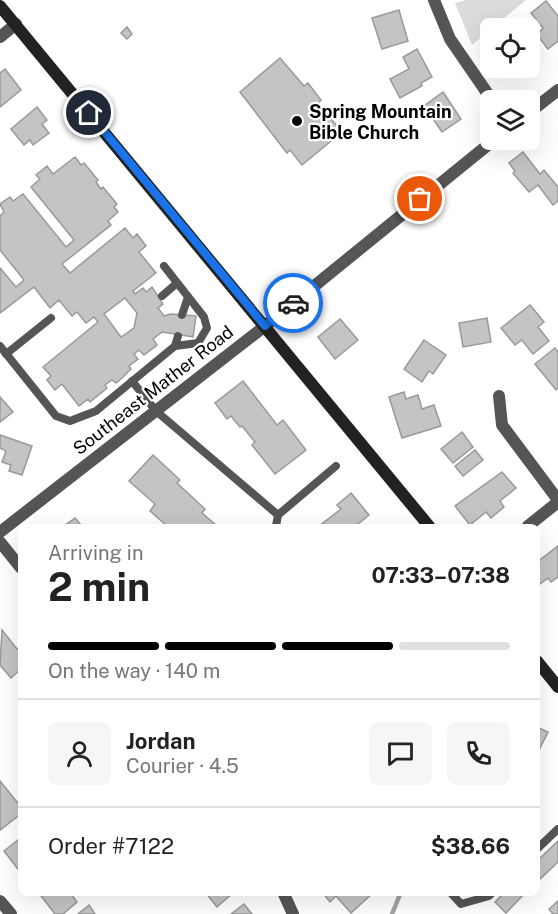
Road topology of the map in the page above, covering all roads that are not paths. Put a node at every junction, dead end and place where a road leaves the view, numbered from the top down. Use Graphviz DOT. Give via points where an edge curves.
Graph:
graph roads {
  1 [pos="435,0"];
  2 [pos="0,6"];
  3 [pos="16,24"];
  4 [pos="0,37"];
  5 [pos="485,90"];
  6 [pos="558,90"];
  7 [pos="540,104"];
  8 [pos="482,150"];
  9 [pos="164,266"];
  10 [pos="177,283"];
  11 [pos="162,296"];
  12 [pos="188,297"];
  13 [pos="182,315"];
  14 [pos="51,318"];
  15 [pos="265,326"];
  16 [pos="178,336"];
  17 [pos="0,346"];
  18 [pos="175,346"];
  19 [pos="6,354"];
  20 [pos="132,381"];
  21 [pos="499,396"];
  22 [pos="156,411"];
  23 [pos="336,466"];
  24 [pos="558,501"];
  25 [pos="278,515"];
  26 [pos="276,524"];
  27 [pos="427,524"];
  28 [pos="530,524"];
  29 [pos="0,532"];
  30 [pos="0,542"];
  31 [pos="18,564"];
  32 [pos="540,665"];
  33 [pos="558,687"];
  34 [pos="558,829"];
  35 [pos="540,846"];
  36 [pos="285,896"];
  37 [pos="454,896"];
  38 [pos="489,896"];
  39 [pos="1,903"];
  40 [pos="11,914"];
  41 [pos="293,914"];
  1 -- 5 [label="street" via="450,39"];
  2 -- 3 [label="main road"];
  3 -- 4 [label="street"];
  3 -- 15 [label="main road"];
  6 -- 7 [label="street"];
  8 -- 15 [label="street, Southeast Mather Road"];
  9 -- 10 [label="lane"];
  10 -- 11 [label="lane"];
  10 -- 12 [label="lane"];
  12 -- 13 [label="lane"];
  12 -- 18 [label="lane" via="204,317 207,328 198,343"];
  14 -- 19 [label="lane"];
  15 -- 22 [label="street, Southeast Mather Road"];
  15 -- 27 [label="main road"];
  16 -- 18 [label="lane"];
  17 -- 19 [label="lane"];
  18 -- 20 [label="lane"];
  19 -- 20 [label="lane" via="56,416 70,421 96,411"];
  20 -- 22 [label="lane"];
  21 -- 24 [label="street" via="502,425"];
  22 -- 25 [label="lane"];
  22 -- 29 [label="street, Southeast Mather Road"];
  23 -- 25 [label="lane"];
  24 -- 28 [label="street"];
  25 -- 26 [label="lane"];
  30 -- 31 [label="street"];
  32 -- 33 [label="main road"];
  34 -- 35 [label="lane"];
  36 -- 41 [label="street"];
  37 -- 38 [label="lane" via="461,904"];
  39 -- 40 [label="street"];
}
